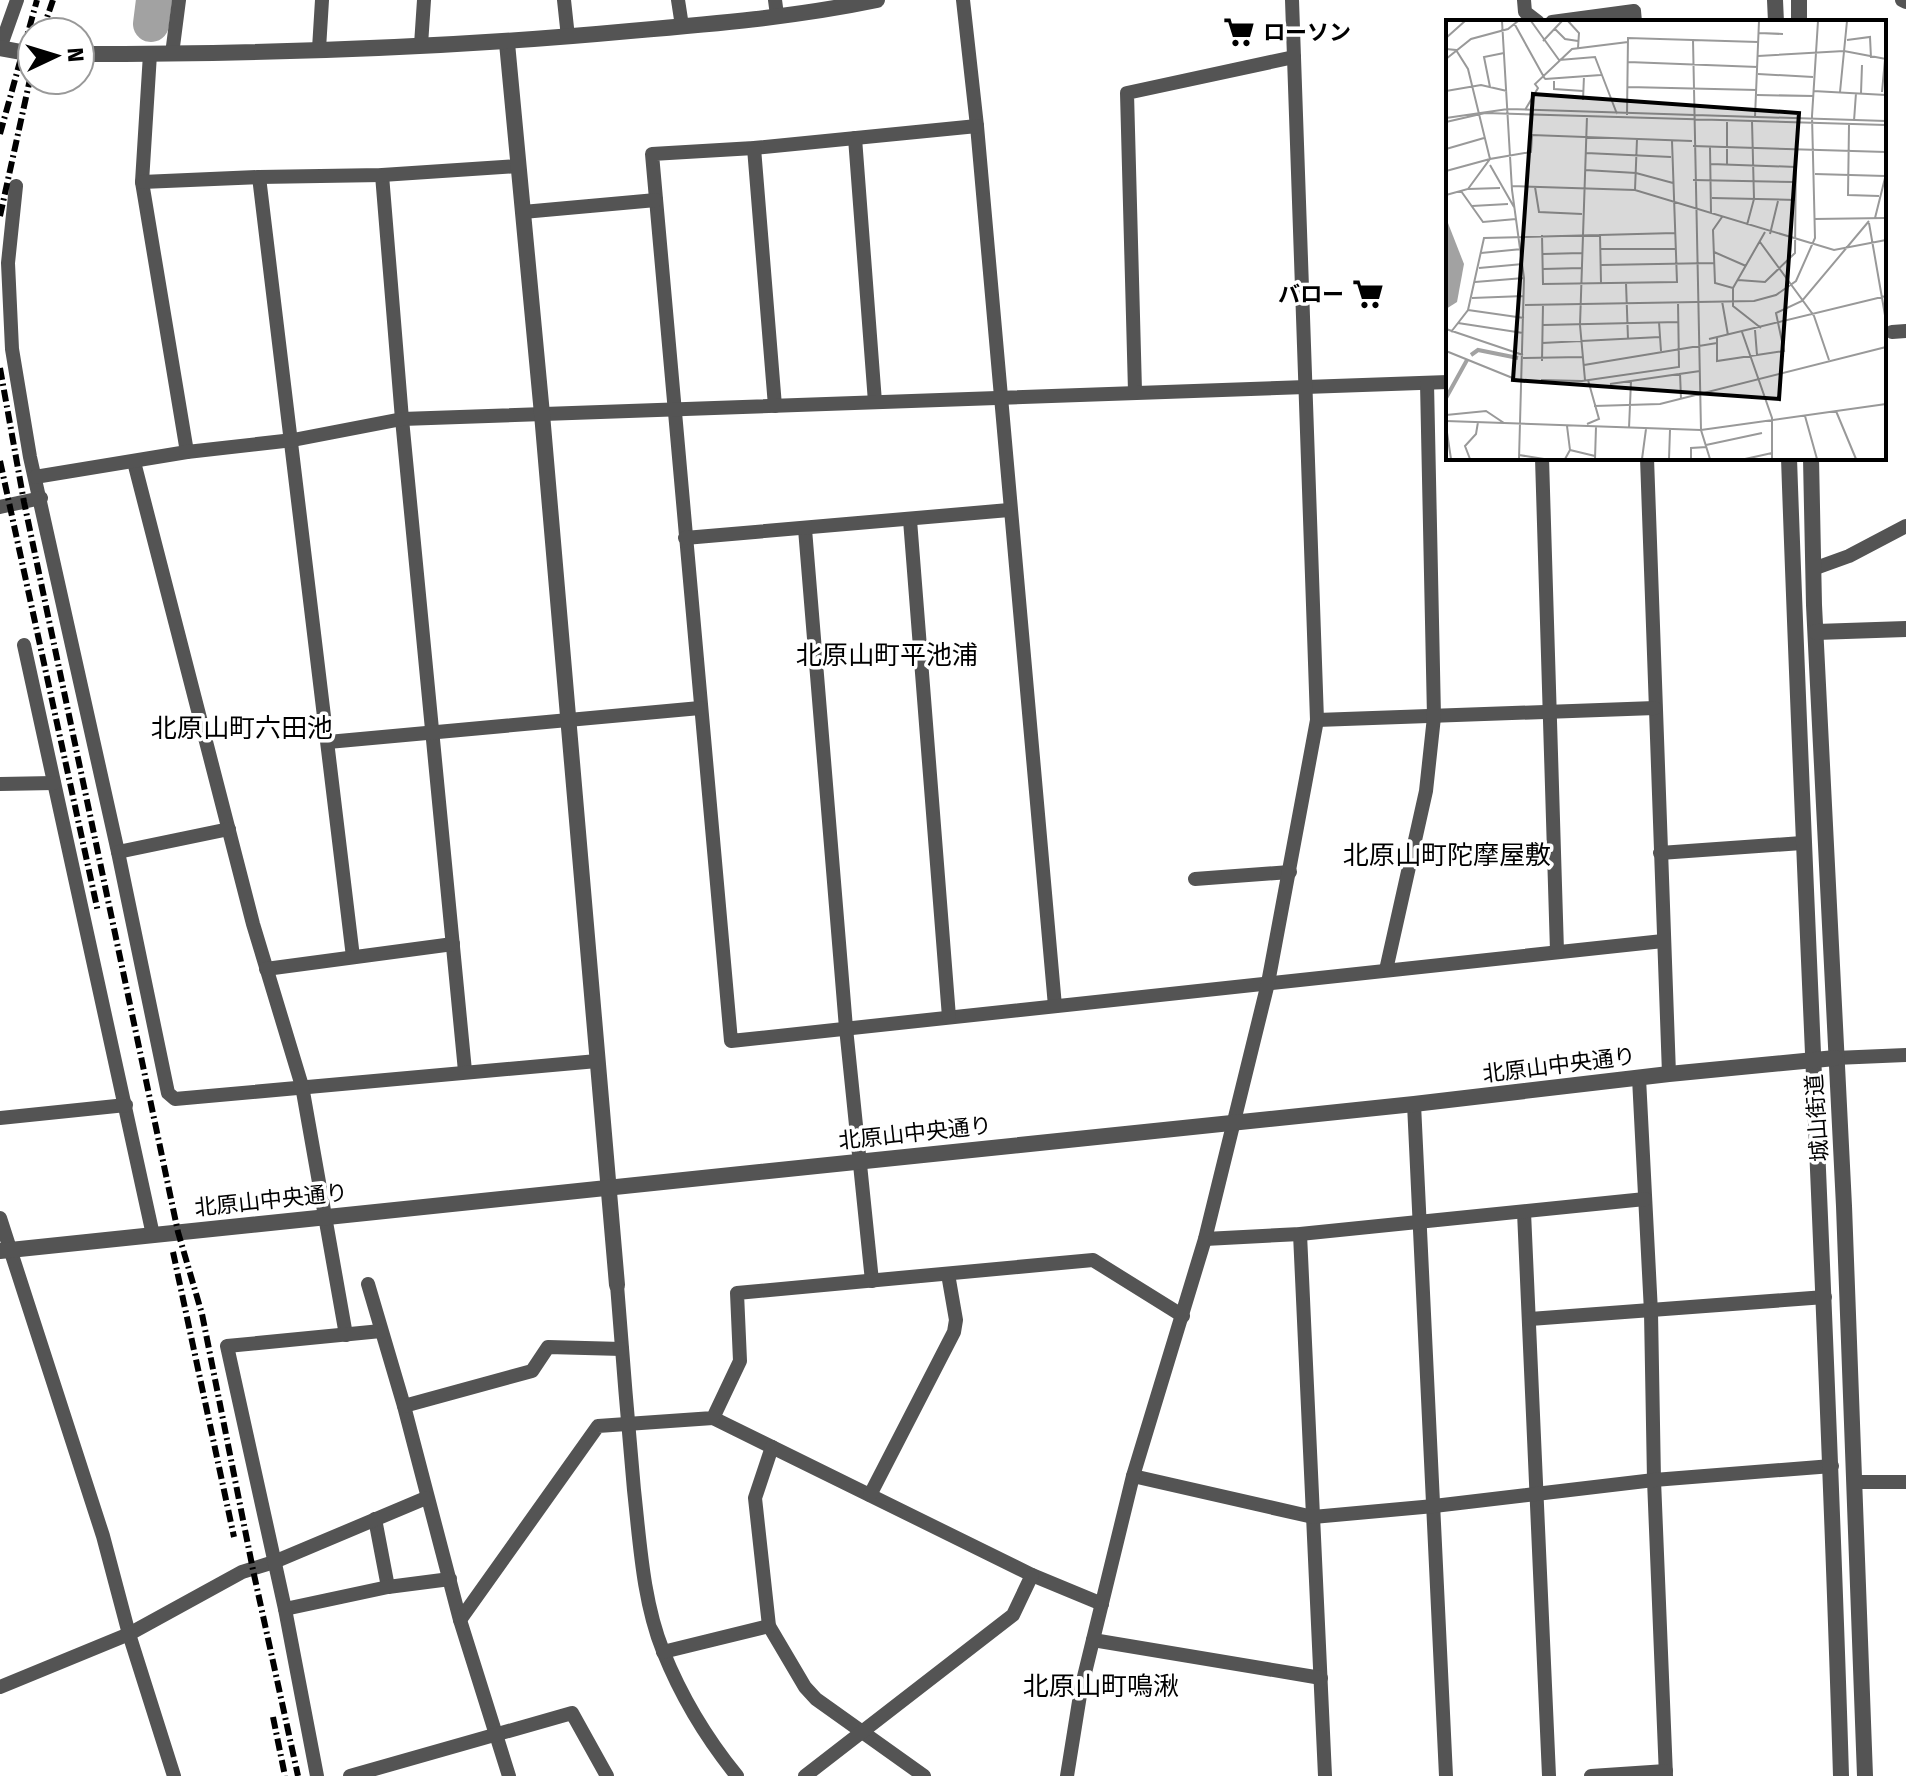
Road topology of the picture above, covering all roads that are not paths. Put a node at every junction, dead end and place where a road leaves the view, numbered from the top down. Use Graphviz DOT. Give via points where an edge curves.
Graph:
graph roads {
  1 [pos="17,0"];
  2 [pos="179,0"];
  3 [pos="322,0"];
  4 [pos="424,0"];
  5 [pos="564,0"];
  6 [pos="678,0"];
  7 [pos="874,0"];
  8 [pos="963,0"];
  9 [pos="1292,0"];
  10 [pos="1524,0"];
  11 [pos="1775,0"];
  12 [pos="776,8"];
  13 [pos="1535,20"];
  14 [pos="1567,20"];
  15 [pos="1635,20"];
  16 [pos="1776,20"];
  17 [pos="682,26"];
  18 [pos="568,37"];
  19 [pos="507,43"];
  20 [pos="421,45"];
  21 [pos="0,48"];
  22 [pos="319,49"];
  23 [pos="96,54"];
  24 [pos="150,54"];
  25 [pos="172,54"];
  26 [pos="1294,57"];
  27 [pos="977,126"];
  28 [pos="855,138"];
  29 [pos="754,148"];
  30 [pos="518,166"];
  31 [pos="382,175"];
  32 [pos="259,177"];
  33 [pos="142,182"];
  34 [pos="16,186"];
  35 [pos="656,200"];
  36 [pos="523,212"];
  37 [pos="1446,382"];
  38 [pos="1427,383"];
  39 [pos="1305,386"];
  40 [pos="1135,391"];
  41 [pos="1000,397"];
  42 [pos="875,402"];
  43 [pos="775,406"];
  44 [pos="676,410"];
  45 [pos="542,414"];
  46 [pos="402,419"];
  47 [pos="293,440"];
  48 [pos="187,452"];
  49 [pos="1542,460"];
  50 [pos="1647,460"];
  51 [pos="1789,460"];
  52 [pos="1811,460"];
  53 [pos="134,462"];
  54 [pos="35,477"];
  55 [pos="41,498"];
  56 [pos="0,507"];
  57 [pos="1009,510"];
  58 [pos="910,520"];
  59 [pos="1906,526"];
  60 [pos="805,529"];
  61 [pos="685,538"];
  62 [pos="1813,569"];
  63 [pos="1906,629"];
  64 [pos="1816,632"];
  65 [pos="24,645"];
  66 [pos="700,708"];
  67 [pos="1655,708"];
  68 [pos="1550,711"];
  69 [pos="1434,717"];
  70 [pos="569,719"];
  71 [pos="1317,720"];
  72 [pos="433,731"];
  73 [pos="328,742"];
  74 [pos="54,783"];
  75 [pos="0,784"];
  76 [pos="229,829"];
  77 [pos="1802,843"];
  78 [pos="118,852"];
  79 [pos="1660,853"];
  80 [pos="1290,872"];
  81 [pos="1195,879"];
  82 [pos="1663,941"];
  83 [pos="453,944"];
  84 [pos="1557,951"];
  85 [pos="353,957"];
  86 [pos="266,969"];
  87 [pos="1386,970"];
  88 [pos="1268,983"];
  89 [pos="1055,1006"];
  90 [pos="949,1017"];
  91 [pos="846,1028"];
  92 [pos="1906,1055"];
  93 [pos="1835,1058"];
  94 [pos="597,1061"];
  95 [pos="1812,1061"];
  96 [pos="465,1071"];
  97 [pos="1669,1074"];
  98 [pos="1639,1078"];
  99 [pos="302,1086"];
  100 [pos="1414,1104"];
  101 [pos="126,1105"];
  102 [pos="0,1118"];
  103 [pos="1235,1122"];
  104 [pos="860,1161"];
  105 [pos="610,1188"];
  106 [pos="1645,1199"];
  107 [pos="1524,1212"];
  108 [pos="324,1216"];
  109 [pos="0,1218"];
  110 [pos="1420,1222"];
  111 [pos="1300,1234"];
  112 [pos="153,1235"];
  113 [pos="1205,1239"];
  114 [pos="4,1251"];
  115 [pos="948,1274"];
  116 [pos="872,1281"];
  117 [pos="368,1284"];
  118 [pos="617,1285"];
  119 [pos="1825,1297"];
  120 [pos="1651,1312"];
  121 [pos="1183,1316"];
  122 [pos="1530,1319"];
  123 [pos="381,1331"];
  124 [pos="346,1335"];
  125 [pos="622,1349"];
  126 [pos="404,1406"];
  127 [pos="713,1418"];
  128 [pos="628,1423"];
  129 [pos="772,1447"];
  130 [pos="1832,1466"];
  131 [pos="1133,1476"];
  132 [pos="1654,1480"];
  133 [pos="1856,1482"];
  134 [pos="1906,1482"];
  135 [pos="1537,1493"];
  136 [pos="870,1495"];
  137 [pos="426,1498"];
  138 [pos="1434,1506"];
  139 [pos="1313,1517"];
  140 [pos="375,1519"];
  141 [pos="274,1562"];
  142 [pos="1032,1575"];
  143 [pos="450,1579"];
  144 [pos="388,1587"];
  145 [pos="1102,1604"];
  146 [pos="285,1609"];
  147 [pos="460,1620"];
  148 [pos="769,1626"];
  149 [pos="129,1634"];
  150 [pos="1093,1640"];
  151 [pos="663,1652"];
  152 [pos="1321,1678"];
  153 [pos="0,1687"];
  154 [pos="862,1731"];
  155 [pos="495,1734"];
  156 [pos="1666,1774"];
  157 [pos="174,1776"];
  158 [pos="317,1776"];
  159 [pos="350,1776"];
  160 [pos="509,1776"];
  161 [pos="607,1776"];
  162 [pos="737,1776"];
  163 [pos="805,1776"];
  164 [pos="924,1776"];
  165 [pos="1067,1776"];
  166 [pos="1325,1776"];
  167 [pos="1446,1776"];
  168 [pos="1549,1776"];
  169 [pos="1591,1776"];
  170 [pos="1841,1776"];
  171 [pos="1865,1776"];
  1 -- 21 [label="street"];
  2 -- 25 [label="street"];
  3 -- 22 [label="street"];
  4 -- 20 [label="street"];
  5 -- 18 [label="street"];
  6 -- 17 [label="street"];
  7 -- 12 [label="street"];
  8 -- 27 [label="street"];
  9 -- 26 [label="street"];
  10 -- 13 [label="street" via="1525,12"];
  11 -- 16 [label="street"];
  12 -- 17 [label="street"];
  14 -- 15 [label="street" via="1634,11"];
  17 -- 18 [label="street"];
  18 -- 19 [label="street"];
  19 -- 20 [label="street"];
  19 -- 30 [label="street"];
  20 -- 22 [label="street"];
  22 -- 25 [label="street"];
  23 -- 24 [label="street"];
  24 -- 25 [label="street"];
  24 -- 33 [label="street"];
  26 -- 39 [label="street"];
  26 -- 40 [label="street" via="1127,93"];
  27 -- 28 [label="street"];
  27 -- 41 [label="street"];
  28 -- 29 [label="street"];
  28 -- 42 [label="street"];
  29 -- 35 [label="street" via="652,154"];
  29 -- 43 [label="street"];
  30 -- 31 [label="street"];
  30 -- 36 [label="street"];
  31 -- 32 [label="street"];
  31 -- 46 [label="street"];
  32 -- 33 [label="street"];
  32 -- 47 [label="street"];
  33 -- 48 [label="street"];
  34 -- 54 [label="street" via="8,263 12,349"];
  35 -- 36 [label="street"];
  35 -- 44 [label="street"];
  36 -- 45 [label="street"];
  37 -- 38 [label="street"];
  38 -- 39 [label="street"];
  38 -- 69 [label="street"];
  39 -- 40 [label="street"];
  39 -- 71 [label="street"];
  40 -- 41 [label="street"];
  41 -- 42 [label="street"];
  41 -- 57 [label="street"];
  42 -- 43 [label="street"];
  43 -- 44 [label="street"];
  44 -- 45 [label="street"];
  44 -- 61 [label="street"];
  45 -- 46 [label="street"];
  45 -- 70 [label="street"];
  46 -- 47 [label="street"];
  46 -- 72 [label="street"];
  47 -- 48 [label="street"];
  47 -- 73 [label="street"];
  48 -- 53 [label="street"];
  49 -- 68 [label="street"];
  50 -- 67 [label="street"];
  51 -- 77 [label="street, 城山街道"];
  52 -- 62 [label="street, 城山街道"];
  53 -- 54 [label="street"];
  53 -- 76 [label="street"];
  54 -- 55 [label="street"];
  55 -- 56 [label="street"];
  55 -- 78 [label="street"];
  57 -- 58 [label="street"];
  57 -- 89 [label="street"];
  58 -- 60 [label="street"];
  58 -- 90 [label="street"];
  59 -- 62 [label="street"];
  60 -- 61 [label="street"];
  60 -- 91 [label="street"];
  61 -- 66 [label="street"];
  62 -- 64 [label="street, 城山街道"];
  63 -- 64 [label="street"];
  64 -- 93 [label="street, 城山街道"];
  65 -- 74 [label="street"];
  66 -- 70 [label="street"];
  66 -- 91 [label="street" via="731,1041"];
  67 -- 68 [label="street"];
  67 -- 79 [label="street"];
  68 -- 69 [label="street"];
  68 -- 84 [label="street"];
  69 -- 71 [label="street"];
  69 -- 87 [label="street" via="1426,791"];
  70 -- 72 [label="street"];
  70 -- 94 [label="street"];
  71 -- 80 [label="street"];
  72 -- 73 [label="street"];
  72 -- 83 [label="street"];
  73 -- 85 [label="street"];
  74 -- 75 [label="street"];
  74 -- 101 [label="street"];
  76 -- 78 [label="street"];
  76 -- 86 [label="street"];
  77 -- 79 [label="street"];
  77 -- 95 [label="street, 城山街道"];
  78 -- 99 [label="street" via="168,1093 175,1099"];
  79 -- 82 [label="street"];
  80 -- 81 [label="street"];
  80 -- 88 [label="street"];
  82 -- 84 [label="street"];
  82 -- 97 [label="street"];
  83 -- 85 [label="street"];
  83 -- 96 [label="street"];
  84 -- 87 [label="street"];
  85 -- 86 [label="street"];
  86 -- 99 [label="street"];
  87 -- 88 [label="street"];
  88 -- 89 [label="street"];
  88 -- 103 [label="street"];
  89 -- 90 [label="street"];
  90 -- 91 [label="street"];
  91 -- 104 [label="street"];
  92 -- 93 [label="street"];
  93 -- 95 [label="street, 北原山中央通り"];
  93 -- 133 [label="street, 城山街道"];
  94 -- 96 [label="street"];
  94 -- 105 [label="street"];
  95 -- 97 [label="street, 北原山中央通り"];
  95 -- 119 [label="street, 城山街道"];
  96 -- 99 [label="street"];
  97 -- 98 [label="street, 北原山中央通り"];
  98 -- 100 [label="street, 北原山中央通り"];
  98 -- 106 [label="street"];
  99 -- 108 [label="street"];
  100 -- 103 [label="street, 北原山中央通り"];
  100 -- 110 [label="street"];
  101 -- 102 [label="street"];
  101 -- 112 [label="street"];
  103 -- 104 [label="street, 北原山中央通り"];
  103 -- 113 [label="street"];
  104 -- 105 [label="street, 北原山中央通り"];
  104 -- 116 [label="street"];
  105 -- 108 [label="street, 北原山中央通り"];
  105 -- 118 [label="street"];
  106 -- 107 [label="street"];
  106 -- 120 [label="street"];
  107 -- 110 [label="street"];
  107 -- 122 [label="street"];
  108 -- 112 [label="street, 北原山中央通り"];
  108 -- 124 [label="street"];
  109 -- 114 [label="street"];
  110 -- 111 [label="street"];
  110 -- 138 [label="street"];
  111 -- 113 [label="street"];
  111 -- 139 [label="street"];
  112 -- 114 [label="street, 北原山中央通り"];
  113 -- 121 [label="street"];
  114 -- 149 [label="street" via="103,1536"];
  115 -- 116 [label="street"];
  115 -- 121 [label="street" via="1093,1260"];
  115 -- 136 [label="street" via="954,1332"];
  116 -- 127 [label="street" via="737,1293 740,1361"];
  117 -- 123 [label="street"];
  118 -- 125 [label="street"];
  119 -- 120 [label="street"];
  119 -- 130 [label="street, 城山街道"];
  120 -- 122 [label="street"];
  120 -- 132 [label="street"];
  121 -- 131 [label="street"];
  122 -- 135 [label="street"];
  123 -- 124 [label="street"];
  123 -- 126 [label="street"];
  124 -- 141 [label="street" via="227,1346"];
  125 -- 126 [label="street" via="548,1347 532,1371"];
  125 -- 128 [label="street"];
  126 -- 137 [label="street"];
  127 -- 128 [label="street"];
  127 -- 129 [label="street"];
  128 -- 147 [label="street" via="598,1426"];
  128 -- 151 [label="street" via="641,1563"];
  129 -- 136 [label="street"];
  129 -- 148 [label="street" via="755,1498"];
  130 -- 132 [label="street"];
  130 -- 170 [label="street, 城山街道"];
  131 -- 139 [label="street"];
  131 -- 145 [label="street"];
  132 -- 135 [label="street"];
  132 -- 156 [label="street"];
  133 -- 134 [label="street"];
  133 -- 171 [label="street, 城山街道"];
  135 -- 138 [label="street"];
  135 -- 168 [label="street"];
  136 -- 142 [label="street"];
  137 -- 140 [label="street"];
  137 -- 143 [label="street"];
  138 -- 139 [label="street"];
  138 -- 167 [label="street"];
  139 -- 152 [label="street"];
  140 -- 141 [label="street"];
  140 -- 144 [label="street"];
  141 -- 146 [label="street"];
  141 -- 149 [label="street" via="242,1572"];
  142 -- 145 [label="street"];
  142 -- 154 [label="street" via="1013,1615"];
  143 -- 144 [label="street"];
  143 -- 147 [label="street"];
  144 -- 146 [label="street"];
  145 -- 150 [label="street"];
  146 -- 158 [label="street"];
  147 -- 155 [label="street"];
  148 -- 151 [label="street"];
  148 -- 154 [label="street" via="805,1687"];
  149 -- 153 [label="street"];
  149 -- 157 [label="street"];
  150 -- 152 [label="street"];
  150 -- 165 [label="street"];
  151 -- 162 [label="street" via="711,1742"];
  152 -- 166 [label="street"];
  154 -- 163 [label="street"];
  154 -- 164 [label="street"];
  155 -- 159 [label="street"];
  155 -- 160 [label="street"];
  155 -- 161 [label="street" via="572,1713"];
  156 -- 169 [label="street"];
}
